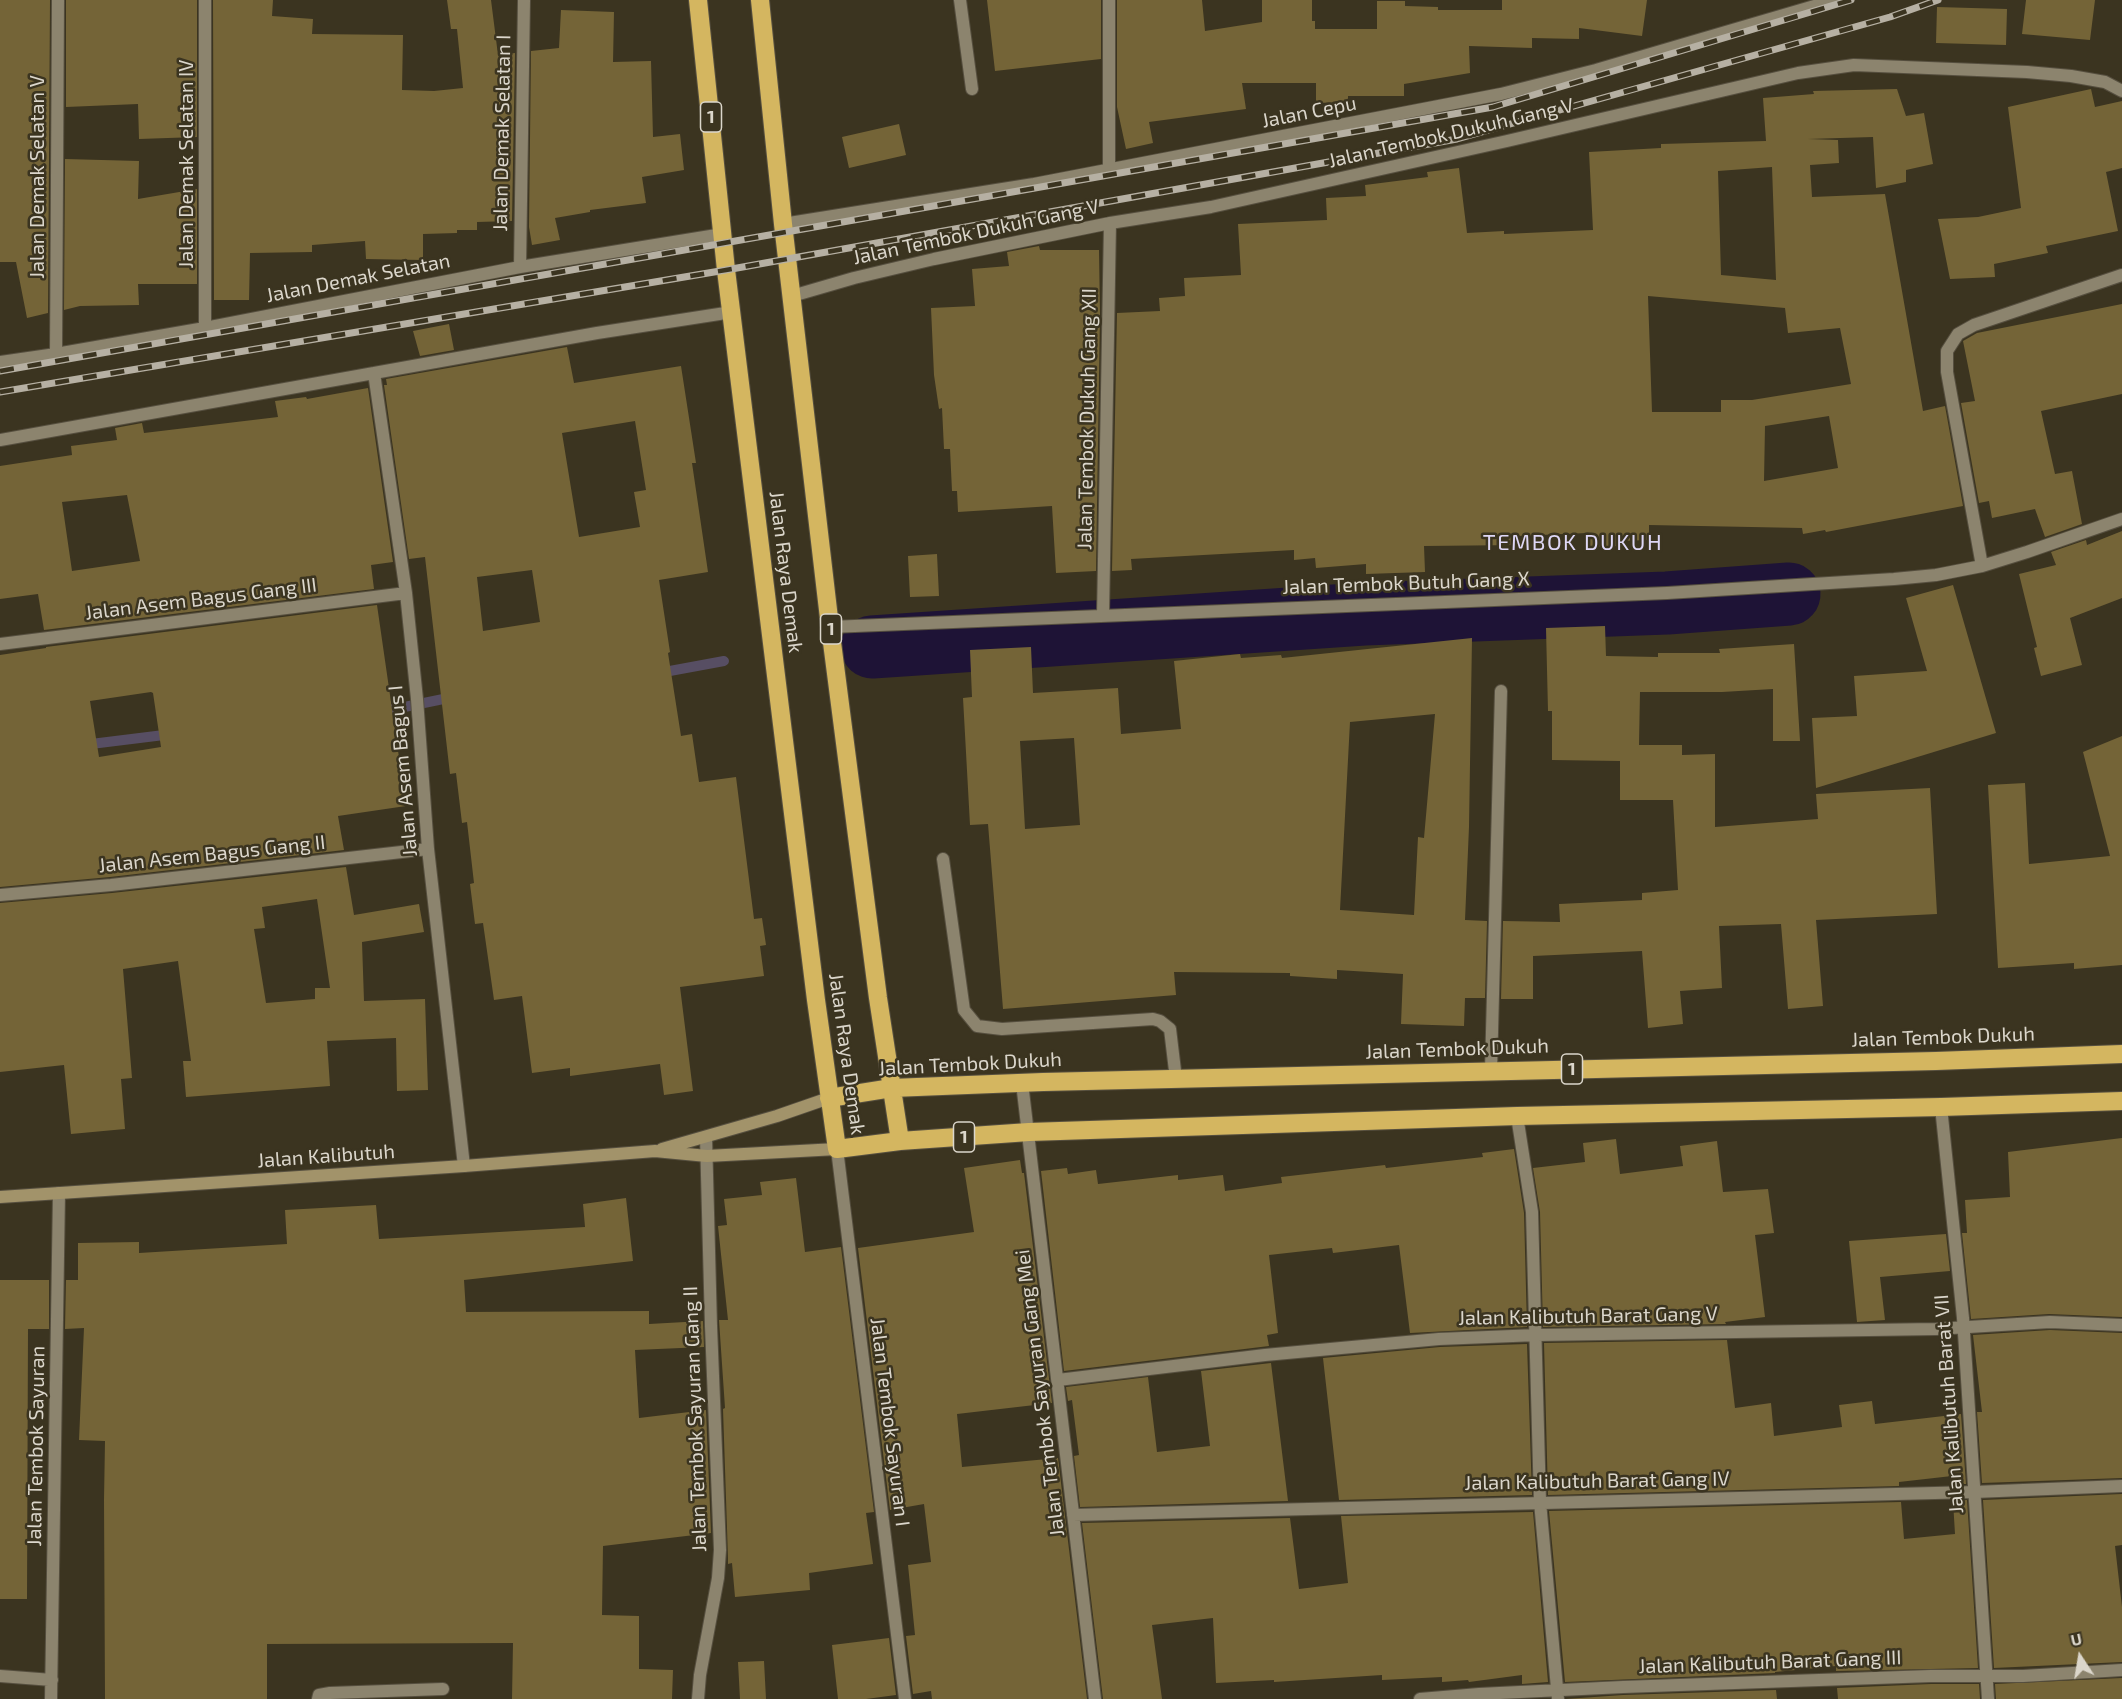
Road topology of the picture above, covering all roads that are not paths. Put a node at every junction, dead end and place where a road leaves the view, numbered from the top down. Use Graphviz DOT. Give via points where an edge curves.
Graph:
graph roads {
  1 [pos="57,0"];
  2 [pos="205,0"];
  3 [pos="524,0"];
  4 [pos="698,0"];
  5 [pos="760,0"];
  6 [pos="960,0"];
  7 [pos="1109,0"];
  8 [pos="1835,0"];
  9 [pos="972,89"];
  10 [pos="2122,91"];
  11 [pos="1109,170"];
  12 [pos="1110,223"];
  13 [pos="783,224"];
  14 [pos="723,234"];
  15 [pos="520,267"];
  16 [pos="2122,275"];
  17 [pos="792,296"];
  18 [pos="732,312"];
  19 [pos="205,327"];
  20 [pos="56,354"];
  21 [pos="0,362"];
  22 [pos="374,374"];
  23 [pos="0,440"];
  24 [pos="2122,519"];
  25 [pos="1982,566"];
  26 [pos="406,593"];
  27 [pos="1103,616"];
  28 [pos="830,627"];
  29 [pos="0,644"];
  30 [pos="1501,691"];
  31 [pos="428,849"];
  32 [pos="943,860"];
  33 [pos="0,895"];
  34 [pos="2122,1054"];
  35 [pos="1491,1070"];
  36 [pos="1176,1079"];
  37 [pos="1022,1083"];
  38 [pos="892,1088"];
  39 [pos="829,1098"];
  40 [pos="2122,1101"];
  41 [pos="1941,1107"];
  42 [pos="1517,1116"];
  43 [pos="1029,1132"];
  44 [pos="706,1137"];
  45 [pos="900,1141"];
  46 [pos="837,1149"];
  47 [pos="655,1151"];
  48 [pos="707,1156"];
  49 [pos="464,1167"];
  50 [pos="59,1193"];
  51 [pos="0,1197"];
  52 [pos="2122,1325"];
  53 [pos="1963,1328"];
  54 [pos="1537,1335"];
  55 [pos="1058,1380"];
  56 [pos="2122,1486"];
  57 [pos="1974,1492"];
  58 [pos="1540,1502"];
  59 [pos="1073,1515"];
  60 [pos="2122,1670"];
  61 [pos="1986,1675"];
  62 [pos="0,1676"];
  63 [pos="52,1680"];
  64 [pos="443,1689"];
  65 [pos="1558,1694"];
  66 [pos="51,1699"];
  67 [pos="318,1699"];
  68 [pos="698,1699"];
  69 [pos="905,1699"];
  70 [pos="1095,1699"];
  71 [pos="1420,1699"];
  72 [pos="1988,1699"];
  1 -- 20 [label="street, Jalan Demak Selatan V"];
  2 -- 19 [label="street, Jalan Demak Selatan IV"];
  3 -- 15 [label="street, Jalan Demak Selatan I"];
  4 -- 14 [label="highway, Jalan Raya Demak / 1"];
  5 -- 13 [label="highway, Jalan Raya Demak / 1"];
  6 -- 9 [label="street"];
  7 -- 11 [label="street"];
  8 -- 11 [label="street, Jalan Cepu" via="1501,94"];
  10 -- 12 [label="street, Jalan Tembok Dukuh Gang V" via="2105,82 2071,76 1854,65 1798,73 1211,207"];
  11 -- 13 [label="street, Jalan Cepu"];
  12 -- 17 [label="street, Jalan Tembok Dukuh Gang V" via="934,259"];
  12 -- 27 [label="street, Jalan Tembok Dukuh Gang XII"];
  13 -- 17 [label="highway, Jalan Raya Demak / 1"];
  14 -- 15 [label="street, Jalan Demak Selatan"];
  14 -- 18 [label="highway, Jalan Raya Demak / 1"];
  15 -- 19 [label="street, Jalan Demak Selatan"];
  16 -- 25 [label="street" via="1974,324 1958,334 1947,351 1947,372"];
  17 -- 28 [label="highway, Jalan Raya Demak / 1"];
  18 -- 22 [label="street"];
  18 -- 39 [label="highway, Jalan Raya Demak / 1"];
  19 -- 20 [label="street, Jalan Demak Selatan"];
  20 -- 21 [label="street, Jalan Demak Selatan"];
  22 -- 23 [label="street"];
  22 -- 26 [label="street, Jalan Asem Bagus I"];
  24 -- 25 [label="street, Jalan Tembok Butuh Gang X"];
  25 -- 27 [label="street, Jalan Tembok Butuh Gang X" via="1926,576 1667,593"];
  26 -- 29 [label="street, Jalan Asem Bagus Gang III"];
  26 -- 31 [label="street, Jalan Asem Bagus I"];
  27 -- 28 [label="street, Jalan Tembok Butuh Gang X"];
  28 -- 38 [label="highway, Jalan Raya Demak / 1"];
  30 -- 35 [label="street"];
  31 -- 33 [label="street, Jalan Asem Bagus Gang II"];
  31 -- 49 [label="street, Jalan Asem Bagus I"];
  32 -- 36 [label="street" via="964,1010 977,1026 1002,1029 1160,1021 1170,1029"];
  34 -- 35 [label="highway, Jalan Tembok Dukuh / 1"];
  35 -- 36 [label="highway, Jalan Tembok Dukuh / 1"];
  36 -- 37 [label="highway, Jalan Tembok Dukuh / 1"];
  37 -- 38 [label="highway, Jalan Tembok Dukuh / 1"];
  37 -- 43 [label="street, Jalan Tembok Sayuran Gang Mei"];
  38 -- 39 [label="highway, Jalan Tembok Dukuh"];
  38 -- 45 [label="highway, Jalan Raya Demak"];
  39 -- 44 [label="street, Jalan Kalibutuh"];
  39 -- 46 [label="highway, Jalan Raya Demak / 1"];
  40 -- 41 [label="highway, 1"];
  41 -- 42 [label="highway, 1"];
  41 -- 53 [label="street, Jalan Kalibutuh Barat VII"];
  42 -- 43 [label="highway, 1"];
  42 -- 54 [label="street" via="1532,1212"];
  43 -- 45 [label="highway, 1"];
  43 -- 55 [label="street, Jalan Tembok Sayuran Gang Mei"];
  44 -- 47 [label="street, Jalan Kalibutuh"];
  44 -- 48 [label="street, Jalan Tembok Sayuran Gang II"];
  45 -- 46 [label="highway, 1"];
  46 -- 48 [label="street, Jalan Kalibutuh"];
  46 -- 69 [label="street, Jalan Tembok Sayuran I"];
  47 -- 48 [label="street, Jalan Kalibutuh"];
  47 -- 49 [label="street, Jalan Kalibutuh"];
  48 -- 68 [label="street, Jalan Tembok Sayuran Gang II" via="720,1550"];
  49 -- 50 [label="street, Jalan Kalibutuh"];
  50 -- 51 [label="street, Jalan Kalibutuh"];
  50 -- 63 [label="street, Jalan Tembok Sayuran"];
  52 -- 53 [label="street, Jalan Kalibutuh Barat Gang V" via="2050,1322"];
  53 -- 54 [label="street, Jalan Kalibutuh Barat Gang V"];
  53 -- 57 [label="street, Jalan Kalibutuh Barat VII"];
  54 -- 55 [label="street, Jalan Kalibutuh Barat Gang V" via="1264,1354"];
  54 -- 58 [label="street"];
  55 -- 59 [label="street, Jalan Tembok Sayuran Gang Mei"];
  56 -- 57 [label="street, Jalan Kalibutuh Barat Gang IV"];
  57 -- 58 [label="street, Jalan Kalibutuh Barat Gang IV"];
  57 -- 61 [label="street, Jalan Kalibutuh Barat VII"];
  58 -- 59 [label="street, Jalan Kalibutuh Barat Gang IV"];
  58 -- 65 [label="street"];
  59 -- 70 [label="street, Jalan Tembok Sayuran Gang Mei"];
  60 -- 61 [label="street, Jalan Kalibutuh Barat Gang III"];
  61 -- 65 [label="street, Jalan Kalibutuh Barat Gang III"];
  61 -- 72 [label="street, Jalan Kalibutuh Barat VII"];
  62 -- 63 [label="street"];
  63 -- 66 [label="street, Jalan Tembok Sayuran"];
  64 -- 67 [label="street" via="330,1693 319,1695"];
  65 -- 71 [label="street, Jalan Kalibutuh Barat Gang III"];
}
